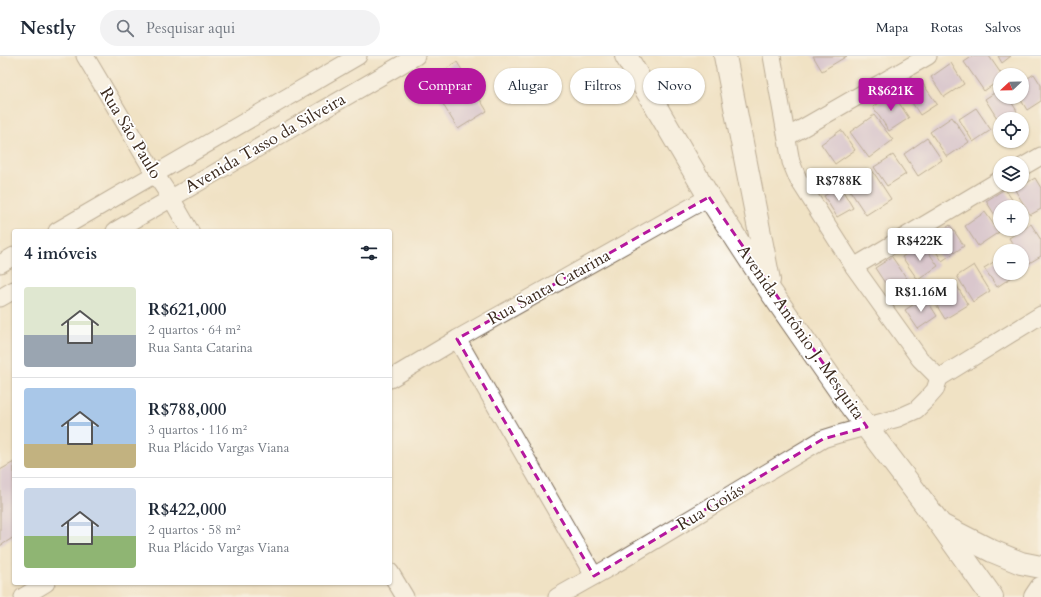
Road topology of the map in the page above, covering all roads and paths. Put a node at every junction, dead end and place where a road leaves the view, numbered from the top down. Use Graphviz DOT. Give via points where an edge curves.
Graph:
graph roads {
  1 [pos="85,56"];
  2 [pos="358,56"];
  3 [pos="416,56"];
  4 [pos="626,56"];
  5 [pos="725,56"];
  6 [pos="772,56"];
  7 [pos="928,56"];
  8 [pos="787,137"];
  9 [pos="1041,156"];
  10 [pos="1029,163"];
  11 [pos="155,174"];
  12 [pos="993,184"];
  13 [pos="708,197"];
  14 [pos="171,198"];
  15 [pos="60,229"];
  16 [pos="118,229"];
  17 [pos="189,229"];
  18 [pos="12,257"];
  19 [pos="0,264"];
  20 [pos="854,267"];
  21 [pos="12,291"];
  22 [pos="771,292"];
  23 [pos="0,298"];
  24 [pos="1041,315"];
  25 [pos="457,339"];
  26 [pos="392,378"];
  27 [pos="939,378"];
  28 [pos="867,426"];
  29 [pos="940,524"];
  30 [pos="1041,567"];
  31 [pos="392,575"];
  32 [pos="594,576"];
  33 [pos="43,585"];
  34 [pos="1041,588"];
  35 [pos="23,597"];
  36 [pos="405,597"];
  37 [pos="557,597"];
  38 [pos="992,597"];
  39 [pos="1035,597"];
  1 -- 11 [label="street, Rua São Paulo"];
  2 -- 11 [label="street, Avenida Tasso da Silveira"];
  3 -- 14 [label="street, Avenida Tasso da Silveira"];
  4 -- 13 [label="main road, Avenida Antônio J. Mesquita"];
  5 -- 22 [label="main road"];
  6 -- 8 [label="street"];
  7 -- 8 [label="street"];
  8 -- 20 [label="street" via="798,179"];
  9 -- 10 [label="street"];
  11 -- 14 [label="street, Rua São Paulo"];
  11 -- 15 [label="street, Avenida Tasso da Silveira"];
  12 -- 20 [label="street"];
  13 -- 22 [label="main road, Avenida Antônio J. Mesquita"];
  13 -- 25 [label="street, Rua Santa Catarina"];
  14 -- 16 [label="street, Avenida Tasso da Silveira"];
  14 -- 17 [label="street, Rua São Paulo"];
  18 -- 19 [label="street"];
  20 -- 27 [label="street" via="920,359"];
  21 -- 23 [label="street"];
  22 -- 28 [label="main road, Avenida Antônio J. Mesquita"];
  24 -- 27 [label="street"];
  25 -- 26 [label="street, Rua Santa Catarina"];
  25 -- 32 [label="street"];
  27 -- 28 [label="street, Rua Goiás" via="935,390 916,410 898,418"];
  28 -- 29 [label="main road, Avenida Antônio J. Mesquita"];
  28 -- 32 [label="street, Rua Goiás" via="823,439"];
  29 -- 30 [label="main road" via="992,551 1021,563"];
  29 -- 38 [label="main road, Avenida Antônio J. Mesquita"];
  31 -- 36 [label="street"];
  32 -- 37 [label="street, Rua Goiás"];
  33 -- 35 [label="street"];
  34 -- 39 [label="main road"];
}
